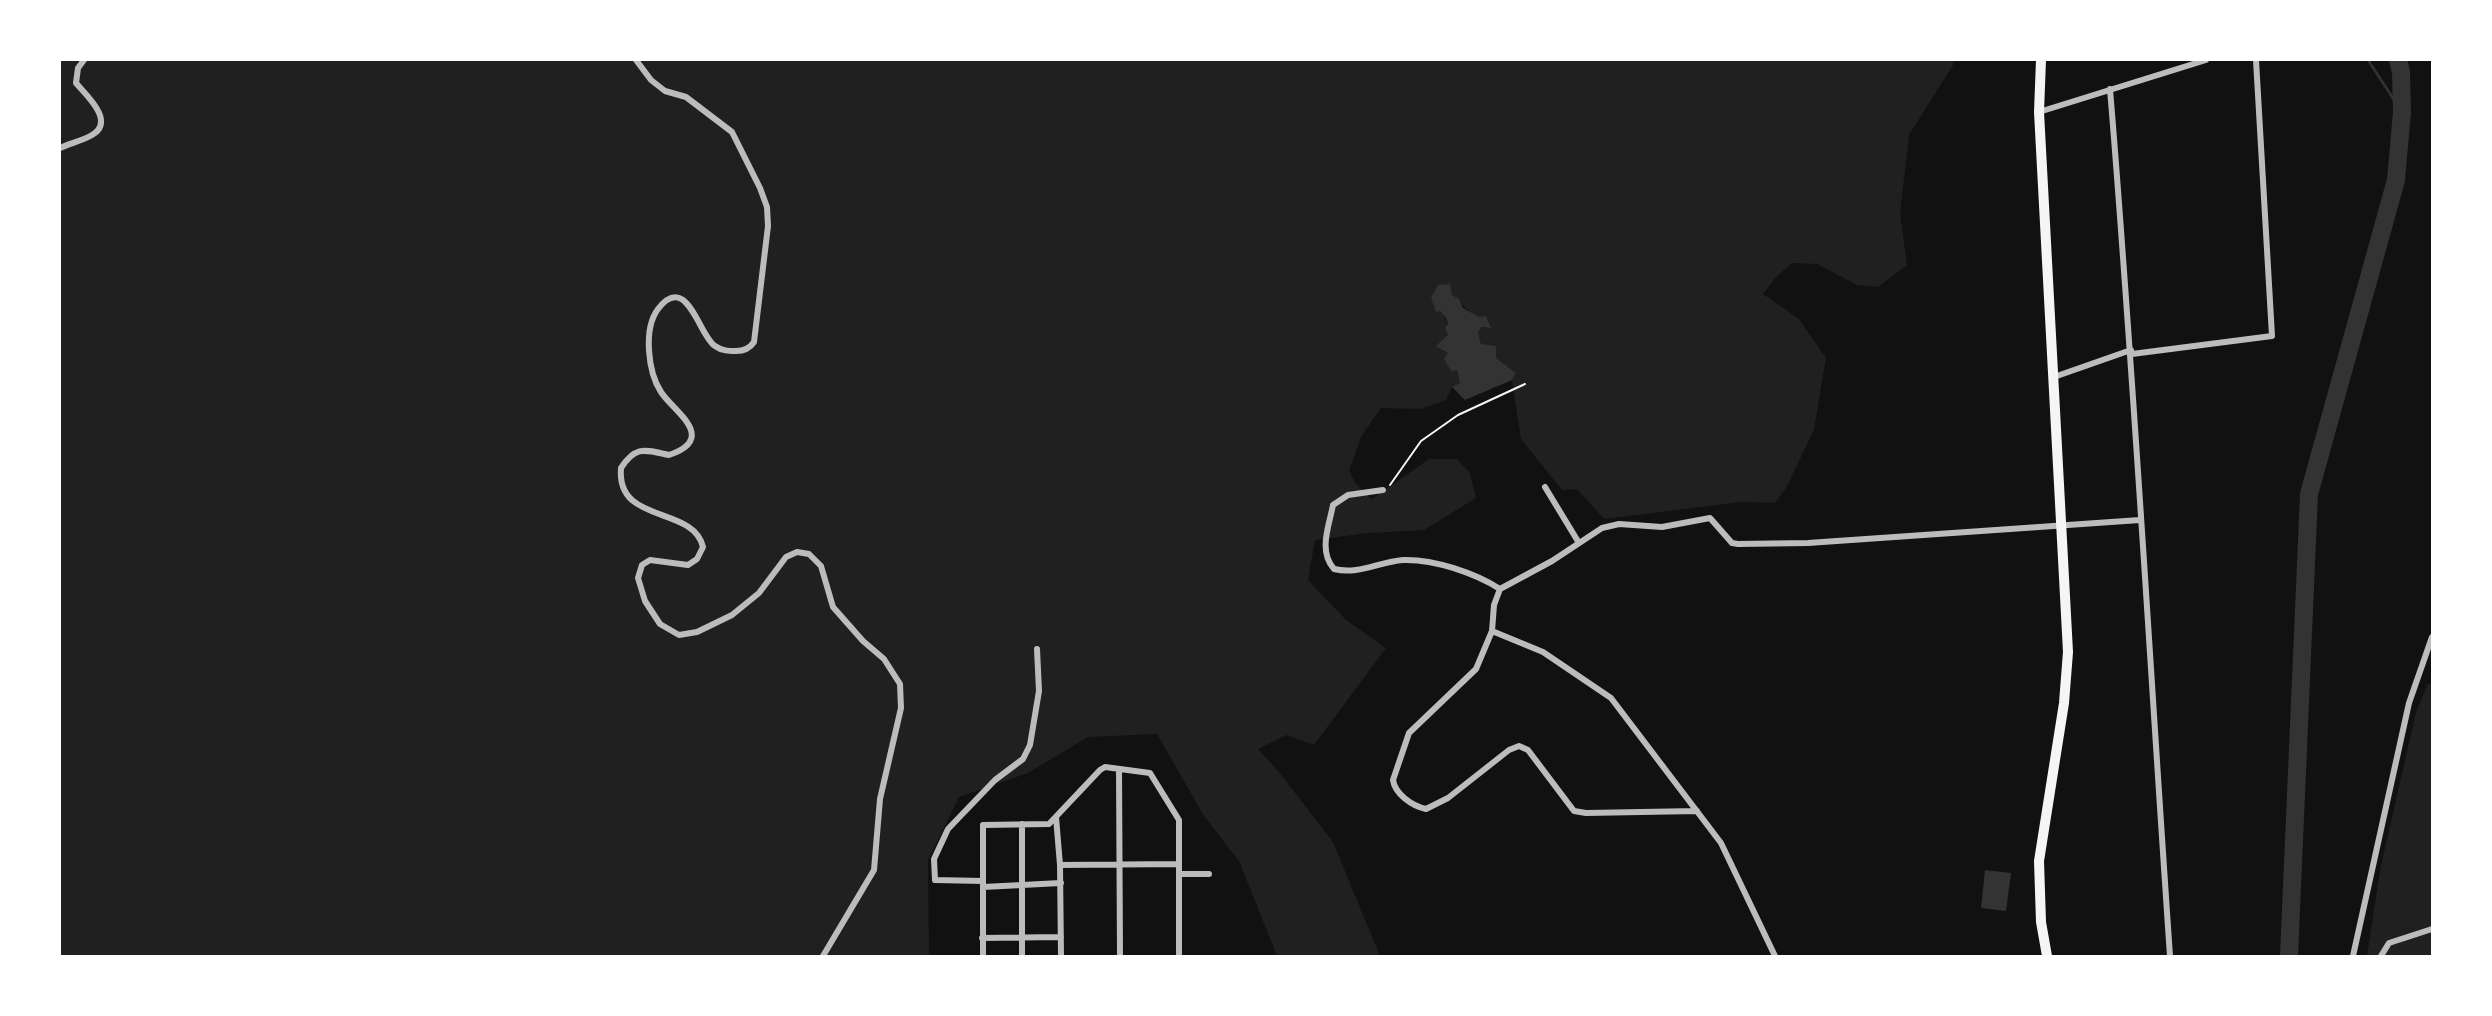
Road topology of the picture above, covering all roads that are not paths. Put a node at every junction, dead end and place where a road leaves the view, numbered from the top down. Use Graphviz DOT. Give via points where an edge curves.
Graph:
graph roads {
  1 [pos="84,60"];
  2 [pos="636,60"];
  3 [pos="2041,60"];
  4 [pos="2206,60"];
  5 [pos="2256,60"];
  6 [pos="2110,89"];
  7 [pos="2039,112"];
  8 [pos="60,148"];
  9 [pos="2132,352"];
  10 [pos="2054,377"];
  11 [pos="1545,487"];
  12 [pos="1383,490"];
  13 [pos="2140,520"];
  14 [pos="2063,526"];
  15 [pos="1579,543"];
  16 [pos="1500,589"];
  17 [pos="1492,631"];
  18 [pos="2432,637"];
  19 [pos="1037,649"];
  20 [pos="1119,769"];
  21 [pos="1697,811"];
  22 [pos="1056,817"];
  23 [pos="1022,824"];
  24 [pos="1179,864"];
  25 [pos="1060,865"];
  26 [pos="1121,866"];
  27 [pos="1179,874"];
  28 [pos="1209,874"];
  29 [pos="1061,883"];
  30 [pos="983,884"];
  31 [pos="1021,884"];
  32 [pos="2432,929"];
  33 [pos="1022,937"];
  34 [pos="1061,937"];
  35 [pos="982,938"];
  36 [pos="823,957"];
  37 [pos="983,957"];
  38 [pos="1022,957"];
  39 [pos="1061,957"];
  40 [pos="1120,957"];
  41 [pos="1179,957"];
  42 [pos="1775,957"];
  43 [pos="2047,957"];
  44 [pos="2170,957"];
  45 [pos="2353,957"];
  46 [pos="2381,957"];
  1 -- 8 [label="street" via="76,83 99,111 100,124 94,134"];
  2 -- 36 [label="street" via="665,91 686,97 732,132 760,188 768,226 751,346 724,351 713,345 690,305 678,298 663,304 652,324 652,377 689,423 690,437 685,447 669,455 648,449 634,454 621,468 621,487 647,510 690,527 703,547 688,565 654,559 646,562 638,578 641,593 665,629 679,635 696,632 755,598 786,557 797,552 809,554 821,566 833,607 884,659 900,684 901,708 880,799 874,870"];
  3 -- 7 [label="highway"];
  4 -- 6 [label="street"];
  5 -- 9 [label="street" via="2272,336"];
  6 -- 7 [label="street"];
  6 -- 9 [label="street"];
  7 -- 10 [label="highway"];
  9 -- 10 [label="street"];
  9 -- 13 [label="street"];
  10 -- 14 [label="highway"];
  11 -- 15 [label="street"];
  12 -- 16 [label="street" via="1348,495 1333,505 1325,547 1334,569 1357,571 1412,561 1468,572"];
  13 -- 14 [label="street"];
  13 -- 44 [label="street"];
  14 -- 15 [label="street" via="1738,544 1710,518 1704,518 1662,527 1619,524 1602,528"];
  14 -- 43 [label="highway" via="2068,652 2039,861"];
  15 -- 16 [label="street"];
  16 -- 17 [label="street"];
  17 -- 21 [label="street" via="1543,652 1611,698"];
  17 -- 21 [label="street" via="1476,669 1409,733 1393,780 1407,800 1420,808 1435,806 1519,746 1528,750 1574,811"];
  18 -- 45 [label="street" via="2409,703"];
  19 -- 30 [label="street" via="1040,691 1030,745 1023,759 995,780 948,829 934,859 935,880"];
  20 -- 22 [label="street" via="1100,769"];
  20 -- 24 [label="street" via="1150,773 1178,817"];
  20 -- 26 [label="street"];
  21 -- 42 [label="street" via="1721,843"];
  22 -- 23 [label="street" via="1049,824"];
  22 -- 25 [label="street"];
  23 -- 30 [label="street" via="983,825"];
  23 -- 31 [label="street"];
  24 -- 26 [label="street"];
  24 -- 27 [label="street"];
  25 -- 26 [label="street"];
  25 -- 29 [label="street"];
  26 -- 40 [label="street"];
  27 -- 28 [label="street"];
  27 -- 41 [label="street"];
  29 -- 31 [label="street"];
  29 -- 34 [label="street"];
  30 -- 31 [label="street"];
  30 -- 35 [label="street"];
  31 -- 33 [label="street"];
  32 -- 46 [label="street" via="2389,943"];
  33 -- 34 [label="street"];
  33 -- 35 [label="street"];
  33 -- 38 [label="street"];
  34 -- 39 [label="street"];
  35 -- 37 [label="street"];
}
